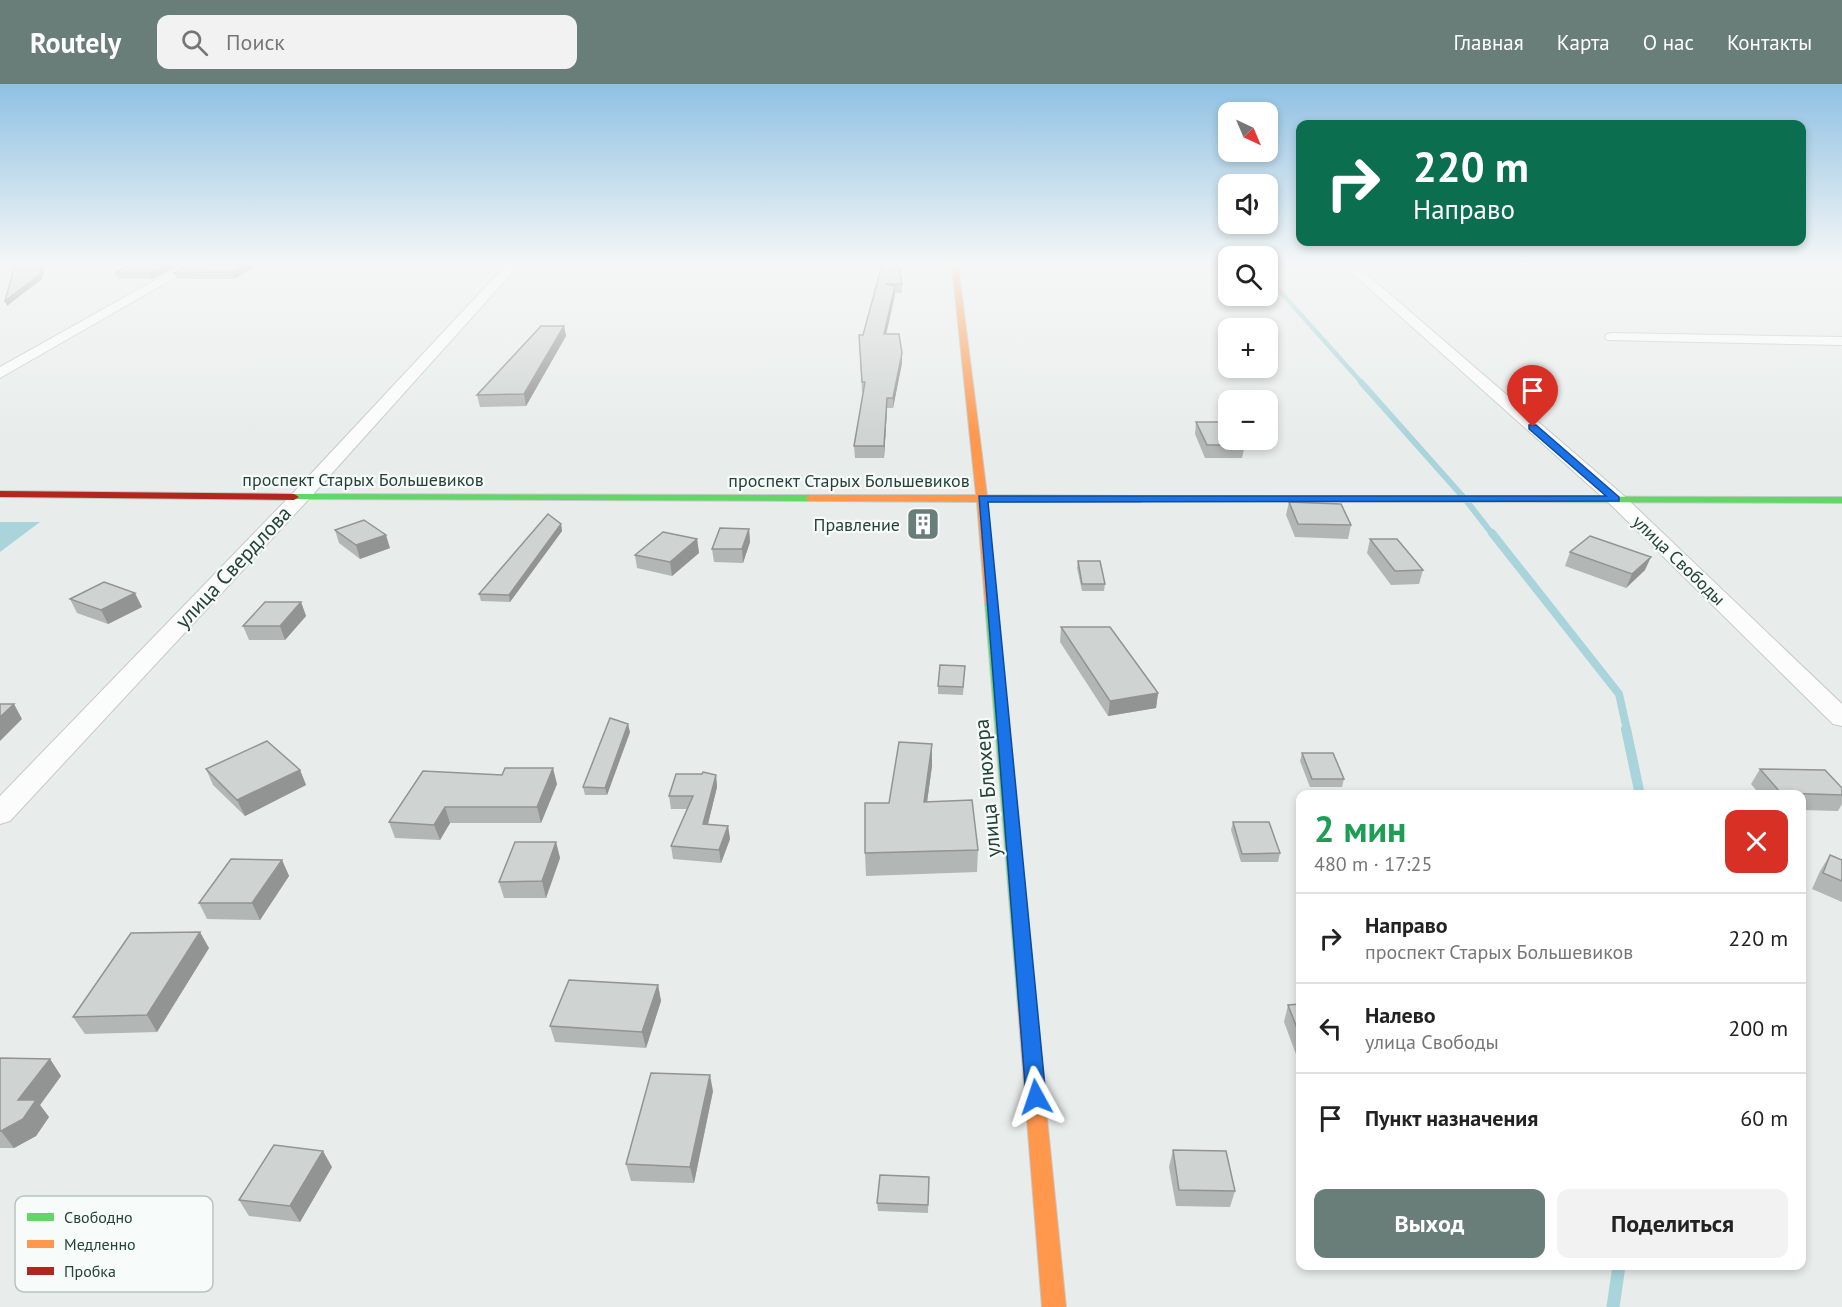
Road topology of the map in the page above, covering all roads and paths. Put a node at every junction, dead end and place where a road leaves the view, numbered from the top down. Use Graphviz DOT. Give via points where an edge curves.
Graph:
graph roads {
  1 [pos="89,322"];
  2 [pos="461,322"];
  3 [pos="962,322"];
  4 [pos="1414,322"];
  5 [pos="1612,337"];
  6 [pos="1842,340"];
  7 [pos="0,372"];
  8 [pos="0,494"];
  9 [pos="300,497"];
  10 [pos="982,499"];
  11 [pos="1616,499"];
  12 [pos="1842,500"];
  13 [pos="1842,718"];
  14 [pos="0,814"];
  15 [pos="1054,1307"];
  1 -- 7 [label="street"];
  2 -- 9 [label="street, улица Свердлова"];
  3 -- 10 [label="street, улица Блюхера"];
  4 -- 11 [label="street, улица Свободы"];
  5 -- 6 [label="street"];
  8 -- 9 [label="street, проспект Старых Большевиков"];
  9 -- 10 [label="street, проспект Старых Большевиков"];
  9 -- 14 [label="street, улица Свердлова"];
  10 -- 11 [label="street, проспект Старых Большевиков"];
  10 -- 15 [label="street, улица Блюхера"];
  11 -- 12 [label="street, проспект Старых Большевиков"];
  11 -- 13 [label="street, улица Свободы"];
}
